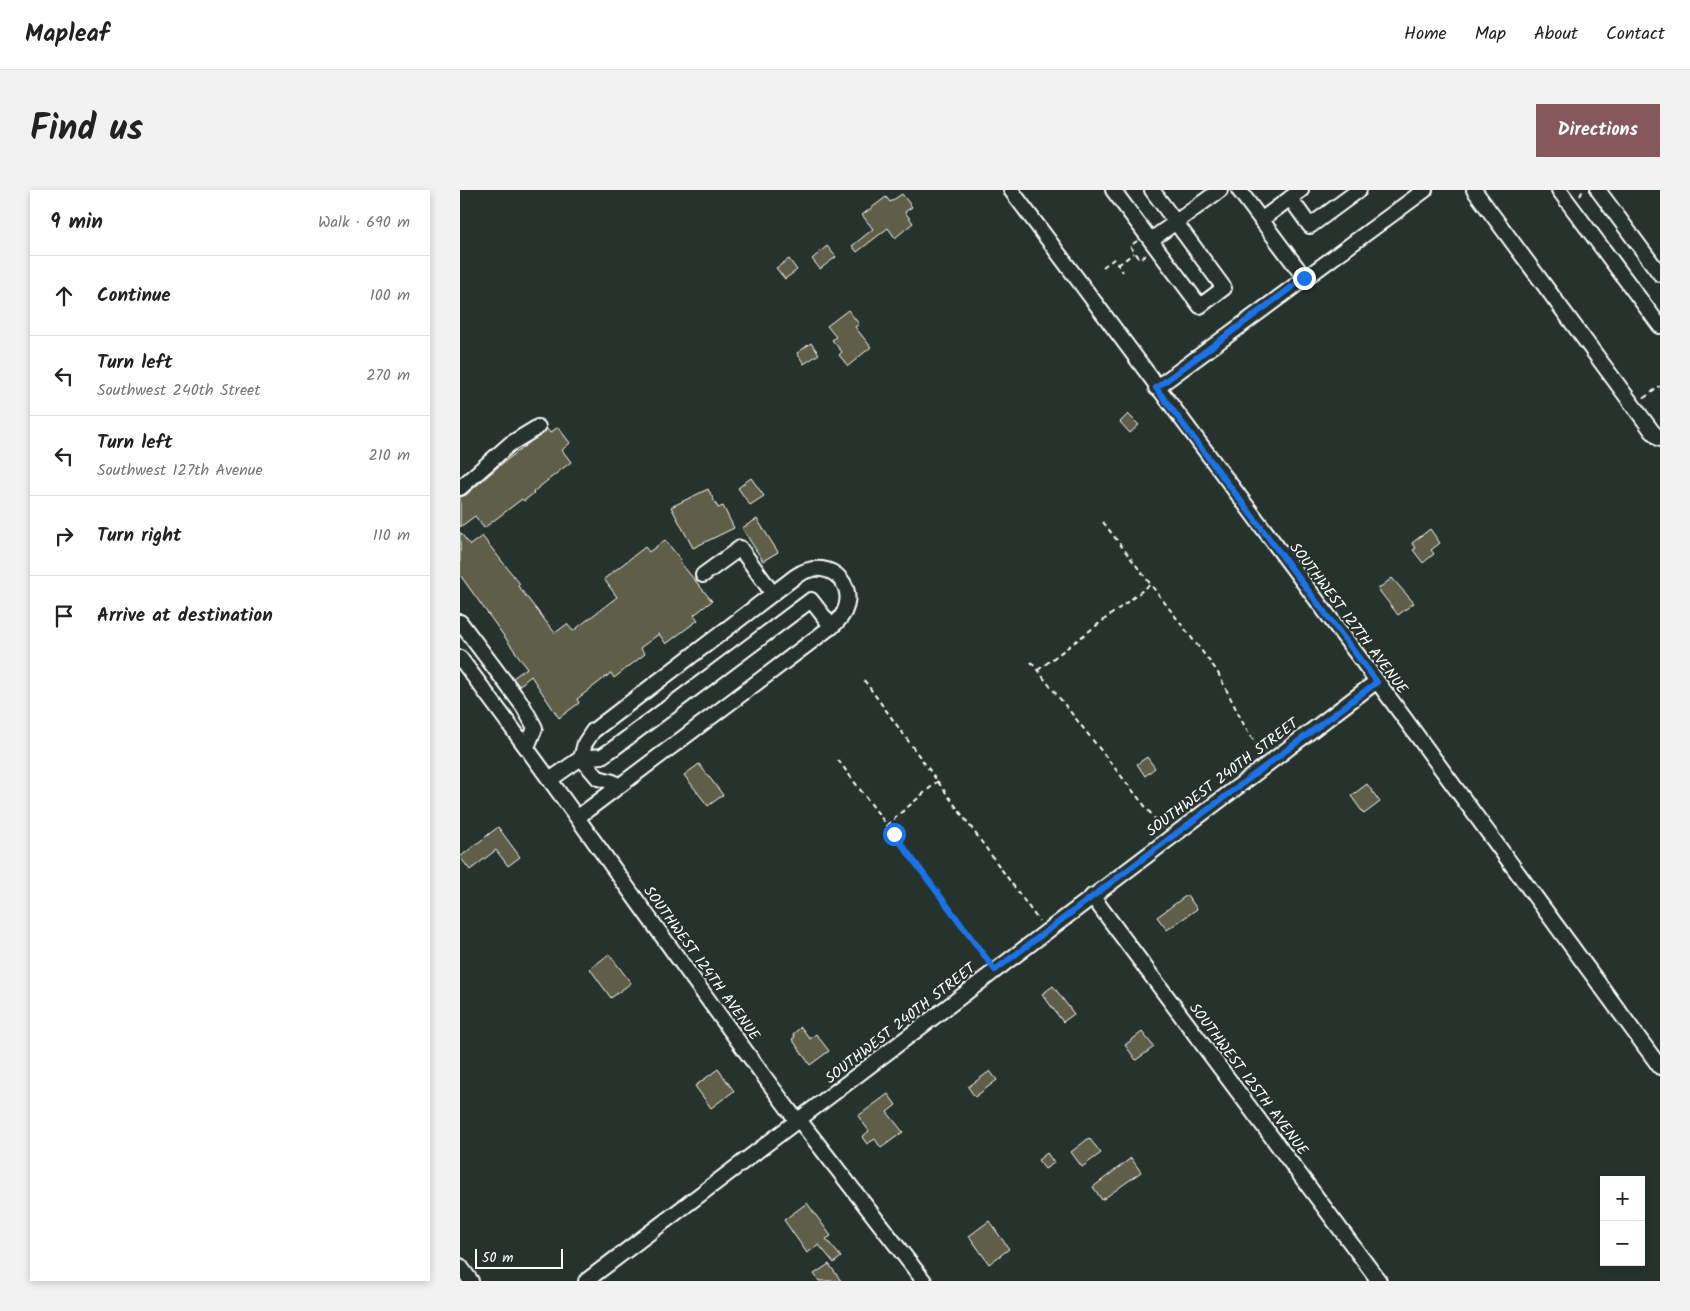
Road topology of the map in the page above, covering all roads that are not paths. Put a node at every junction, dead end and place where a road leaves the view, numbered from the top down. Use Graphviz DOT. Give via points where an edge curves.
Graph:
graph roads {
  1 [pos="1011,190"];
  2 [pos="1113,190"];
  3 [pos="1152,190"];
  4 [pos="1220,190"];
  5 [pos="1239,190"];
  6 [pos="1359,190"];
  7 [pos="1425,190"];
  8 [pos="1474,190"];
  9 [pos="1559,190"];
  10 [pos="1599,190"];
  11 [pos="1296,194"];
  12 [pos="1261,220"];
  13 [pos="1175,222"];
  14 [pos="1148,243"];
  15 [pos="1660,274"];
  16 [pos="1304,278"];
  17 [pos="1660,326"];
  18 [pos="1156,388"];
  19 [pos="538,427"];
  20 [pos="1660,439"];
  21 [pos="460,488"];
  22 [pos="703,575"];
  23 [pos="773,594"];
  24 [pos="460,622"];
  25 [pos="832,627"];
  26 [pos="460,658"];
  27 [pos="1377,682"];
  28 [pos="527,747"];
  29 [pos="614,748"];
  30 [pos="581,758"];
  31 [pos="594,774"];
  32 [pos="551,778"];
  33 [pos="617,788"];
  34 [pos="578,817"];
  35 [pos="1092,896"];
  36 [pos="1660,1067"];
  37 [pos="800,1121"];
  38 [pos="460,1266"];
  39 [pos="471,1281"];
  40 [pos="586,1281"];
  41 [pos="924,1281"];
  42 [pos="1379,1281"];
  1 -- 18 [label="street, SOUTHWEST 127TH AVENUE"];
  2 -- 14 [label="street"];
  3 -- 13 [label="street"];
  4 -- 13 [label="street"];
  5 -- 12 [label="street"];
  6 -- 11 [label="street" via="1310,226"];
  7 -- 16 [label="street"];
  8 -- 20 [label="street"];
  9 -- 17 [label="street"];
  10 -- 15 [label="street"];
  11 -- 12 [label="street"];
  12 -- 16 [label="street"];
  13 -- 14 [label="street"];
  13 -- 14 [label="street" via="1224,288 1200,306"];
  16 -- 18 [label="street"];
  18 -- 27 [label="street, SOUTHWEST 127TH AVENUE"];
  19 -- 21 [label="street" via="510,444"];
  22 -- 23 [label="street" via="740,548"];
  23 -- 25 [label="street" via="805,570 819,567 829,571 841,580 848,596 847,610"];
  23 -- 30 [label="street" via="593,731"];
  24 -- 28 [label="street" via="533,724 535,728"];
  25 -- 29 [label="street" via="811,600"];
  25 -- 33 [label="street"];
  26 -- 28 [label="street, SOUTHWEST 124TH AVENUE"];
  27 -- 35 [label="street, SOUTHWEST 240TH STREET"];
  27 -- 36 [label="street, SOUTHWEST 127TH AVENUE"];
  28 -- 32 [label="street, SOUTHWEST 124TH AVENUE"];
  29 -- 30 [label="street" via="602,756"];
  29 -- 31 [label="street"];
  30 -- 31 [label="street"];
  30 -- 32 [label="street"];
  31 -- 33 [label="street" via="613,782"];
  32 -- 34 [label="street, SOUTHWEST 124TH AVENUE"];
  33 -- 34 [label="street"];
  34 -- 37 [label="street, SOUTHWEST 124TH AVENUE" via="694,982"];
  35 -- 37 [label="street, SOUTHWEST 240TH STREET"];
  35 -- 42 [label="street, SOUTHWEST 125TH AVENUE"];
  37 -- 40 [label="street, SOUTHWEST 240TH STREET"];
  37 -- 41 [label="street, SOUTHWEST 124TH AVENUE"];
  38 -- 39 [label="street"];
}
